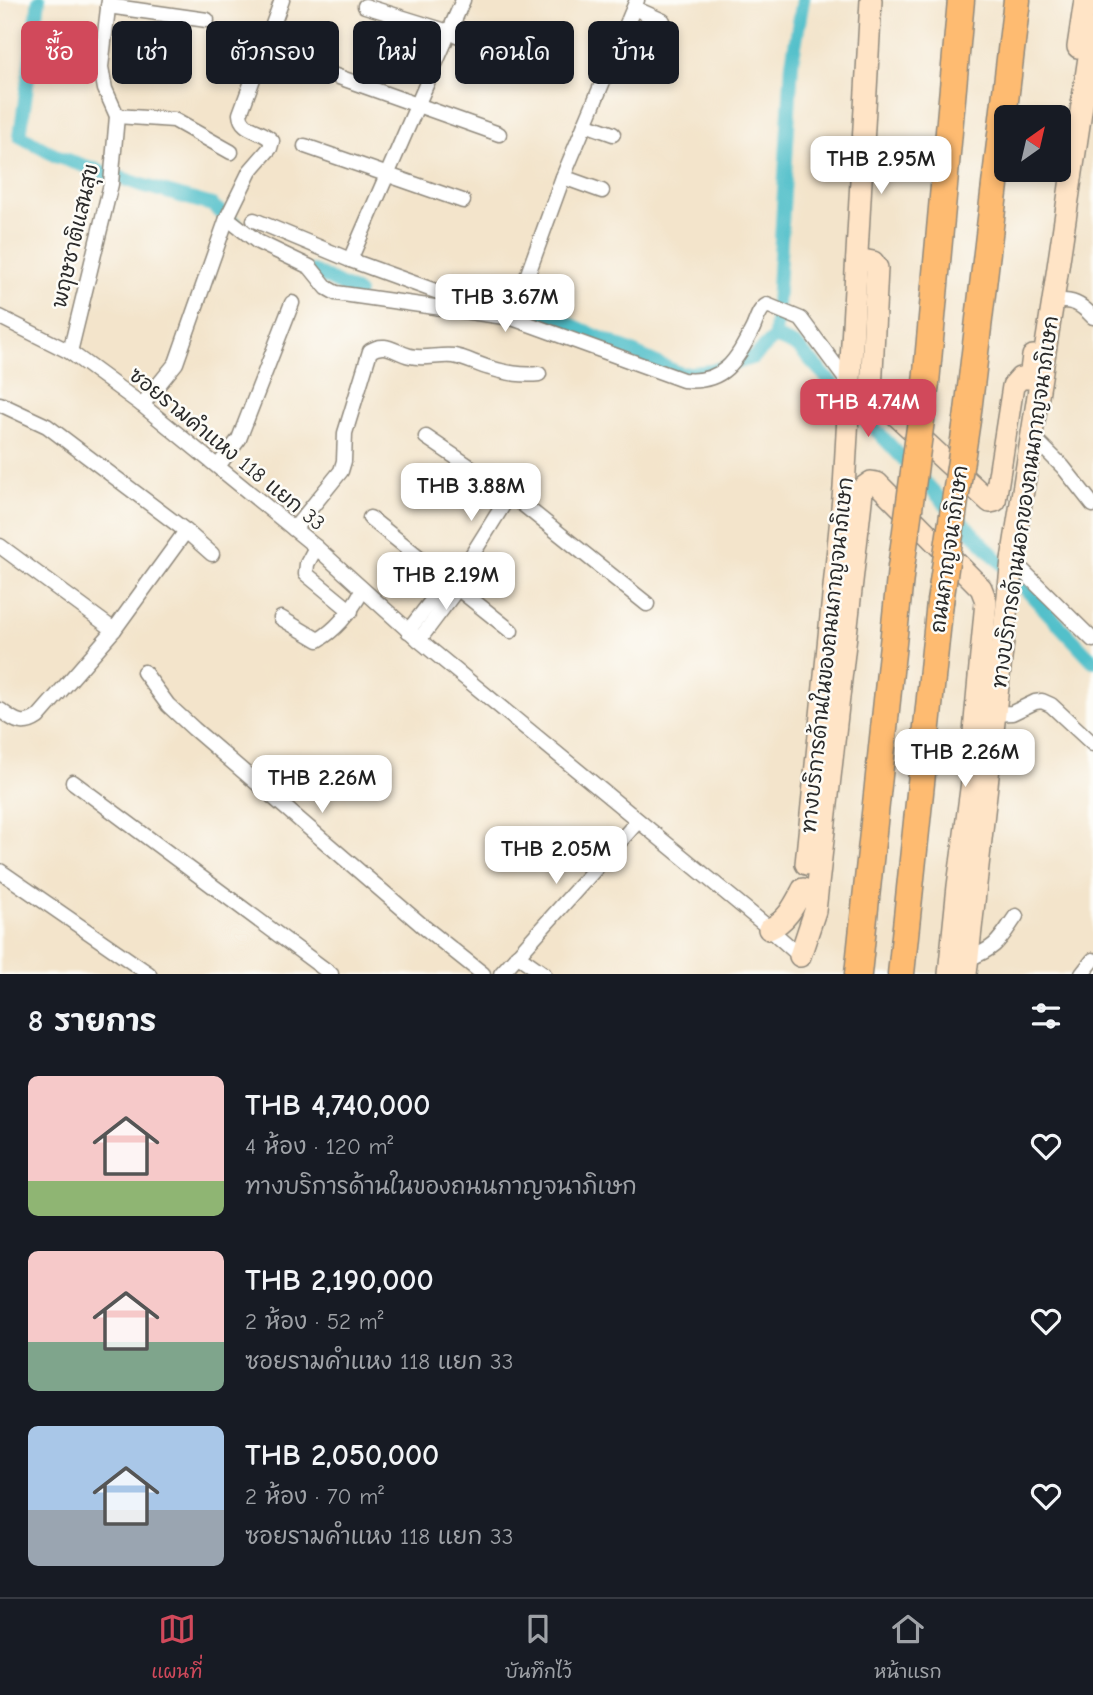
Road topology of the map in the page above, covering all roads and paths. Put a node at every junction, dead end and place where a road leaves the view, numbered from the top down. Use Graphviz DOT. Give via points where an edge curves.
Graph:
graph roads {
  1 [pos="282,0"];
  2 [pos="463,0"];
  3 [pos="871,0"];
  4 [pos="1017,0"];
  5 [pos="1085,0"];
  6 [pos="109,3"];
  7 [pos="635,4"];
  8 [pos="365,6"];
  9 [pos="959,6"];
  10 [pos="207,20"];
  11 [pos="663,21"];
  12 [pos="1093,30"];
  13 [pos="449,33"];
  14 [pos="455,35"];
  15 [pos="339,77"];
  16 [pos="417,104"];
  17 [pos="1088,109"];
  18 [pos="117,116"];
  19 [pos="586,124"];
  20 [pos="499,134"];
  21 [pos="613,134"];
  22 [pos="305,146"];
  23 [pos="231,152"];
  24 [pos="387,175"];
  25 [pos="563,177"];
  26 [pos="602,191"];
  27 [pos="463,201"];
  28 [pos="227,218"];
  29 [pos="254,220"];
  30 [pos="350,260"];
  31 [pos="857,260"];
  32 [pos="438,292"];
  33 [pos="1054,301"];
  34 [pos="292,303"];
  35 [pos="0,317"];
  36 [pos="1093,317"];
  37 [pos="512,318"];
  38 [pos="70,352"];
  39 [pos="539,374"];
  40 [pos="1030,378"];
  41 [pos="849,386"];
  42 [pos="0,404"];
  43 [pos="142,405"];
  44 [pos="1031,435"];
  45 [pos="426,437"];
  46 [pos="218,466"];
  47 [pos="510,494"];
  48 [pos="1093,505"];
  49 [pos="370,518"];
  50 [pos="294,529"];
  51 [pos="186,531"];
  52 [pos="0,546"];
  53 [pos="316,547"];
  54 [pos="212,554"];
  55 [pos="1008,557"];
  56 [pos="453,584"];
  57 [pos="362,591"];
  58 [pos="647,604"];
  59 [pos="1002,605"];
  60 [pos="351,611"];
  61 [pos="281,618"];
  62 [pos="114,630"];
  63 [pos="511,631"];
  64 [pos="414,636"];
  65 [pos="1093,640"];
  66 [pos="144,672"];
  67 [pos="0,710"];
  68 [pos="995,714"];
  69 [pos="1093,744"];
  70 [pos="974,767"];
  71 [pos="73,782"];
  72 [pos="638,821"];
  73 [pos="0,871"];
  74 [pos="803,889"];
  75 [pos="1016,916"];
  76 [pos="769,929"];
  77 [pos="517,955"];
  78 [pos="1093,960"];
  79 [pos="799,965"];
  80 [pos="966,970"];
  81 [pos="149,974"];
  82 [pos="331,974"];
  83 [pos="483,974"];
  84 [pos="501,974"];
  85 [pos="544,974"];
  86 [pos="858,974"];
  87 [pos="901,974"];
  88 [pos="1082,974"];
  1 -- 28 [label="street" via="240,114 245,126 272,141 250,171"];
  2 -- 13 [label="street"];
  3 -- 31 [label="main road, ทางบริการด้านในของถนนกาญจนาภิเษก"];
  4 -- 87 [label="highway, ถนนกาญจนาภิเษก, bridge" via="967,421 940,602"];
  5 -- 40 [label="main road"];
  6 -- 10 [label="street, พฤษชาติแสนสุข"];
  6 -- 18 [label="street, พฤษชาติแสนสุข" via="101,67"];
  7 -- 11 [label="street"];
  7 -- 19 [label="street"];
  8 -- 13 [label="street"];
  9 -- 86 [label="highway, ถนนกาญจนาภิเษก, bridge" via="926,383 901,568"];
  12 -- 17 [label="main road, ทางบริการด้านนอกของถนนกาญจนาภิเษก"];
  13 -- 14 [label="street"];
  13 -- 16 [label="street"];
  15 -- 16 [label="street"];
  16 -- 20 [label="street"];
  16 -- 24 [label="street"];
  17 -- 33 [label="main road, ทางบริการด้านนอกของถนนกาญจนาภิเษก"];
  18 -- 23 [label="street" via="174,120"];
  18 -- 38 [label="street, พฤษชาติแสนสุข" via="111,184"];
  19 -- 21 [label="street"];
  19 -- 25 [label="street"];
  22 -- 24 [label="street"];
  24 -- 27 [label="street"];
  24 -- 30 [label="street"];
  25 -- 26 [label="street"];
  25 -- 37 [label="street"];
  28 -- 37 [label="street" via="258,242 310,267 336,293"];
  28 -- 43 [label="street" via="176,363"];
  29 -- 30 [label="street"];
  30 -- 32 [label="street"];
  31 -- 40 [label="main road" via="873,262 877,268 872,392 990,502 995,501 1013,386 1020,378"];
  31 -- 41 [label="main road, ทางบริการด้านในของถนนกาญจนาภิเษก"];
  33 -- 36 [label="street" via="1079,303"];
  33 -- 44 [label="main road, ทางบริการด้านนอกของถนนกาญจนาภิเษก"];
  34 -- 46 [label="street" via="239,439"];
  35 -- 38 [label="street, ซอยรามคำแหง 118 แยก 33"];
  37 -- 41 [label="street" via="698,382 724,371 767,305 801,318"];
  38 -- 43 [label="street, ซอยรามคำแหง 118 แยก 33"];
  39 -- 50 [label="street" via="523,376 456,356 428,358 390,347 374,348 366,359 345,433 341,471"];
  40 -- 55 [label="main road"];
  41 -- 74 [label="main road, ทางบริการด้านในของถนนกาญจนาภิเษก" via="844,488"];
  42 -- 51 [label="street" via="47,426"];
  43 -- 46 [label="street, ซอยรามคำแหง 118 แยก 33"];
  44 -- 48 [label="street"];
  44 -- 55 [label="main road, ทางบริการด้านนอกของถนนกาญจนาภิเษก"];
  45 -- 47 [label="street"];
  46 -- 50 [label="street, ซอยรามคำแหง 118 แยก 33"];
  47 -- 56 [label="street"];
  47 -- 58 [label="street"];
  49 -- 56 [label="street"];
  50 -- 53 [label="street, ซอยรามคำแหง 118 แยก 33"];
  51 -- 54 [label="street"];
  51 -- 62 [label="street"];
  52 -- 62 [label="street"];
  53 -- 57 [label="street, ซอยรามคำแหง 118 แยก 33"];
  53 -- 60 [label="street" via="306,574"];
  55 -- 59 [label="main road, ทางบริการด้านนอกของถนนกาญจนาภิเษก"];
  55 -- 65 [label="street"];
  56 -- 63 [label="street"];
  56 -- 64 [label="street"];
  57 -- 60 [label="street"];
  57 -- 64 [label="street, ซอยรามคำแหง 118 แยก 33"];
  59 -- 68 [label="main road, ทางบริการด้านนอกของถนนกาญจนาภิเษก"];
  59 -- 70 [label="main road"];
  60 -- 61 [label="street" via="318,640"];
  62 -- 67 [label="street" via="38,717 19,723"];
  64 -- 72 [label="street, ซอยรามคำแหง 118 แยก 33"];
  66 -- 83 [label="street" via="168,705 194,729"];
  68 -- 69 [label="street" via="1012,713 1042,701"];
  68 -- 80 [label="main road, ทางบริการด้านนอกของถนนกาญจนาภิเษก"];
  70 -- 79 [label="main road" via="985,594 871,482 862,492 816,911"];
  70 -- 80 [label="main road" via="958,886"];
  71 -- 82 [label="street"];
  72 -- 76 [label="street, ซอยรามคำแหง 118 แยก 33"];
  72 -- 77 [label="street"];
  73 -- 81 [label="street"];
  74 -- 76 [label="main road" via="786,918"];
  74 -- 79 [label="main road, ทางบริการด้านในของถนนกาญจนาภิเษก"];
  75 -- 80 [label="street" via="996,945"];
  76 -- 79 [label="street, ซอยรามคำแหง 118 แยก 33"];
  77 -- 84 [label="street"];
  77 -- 85 [label="street"];
  78 -- 88 [label="street"];
}
